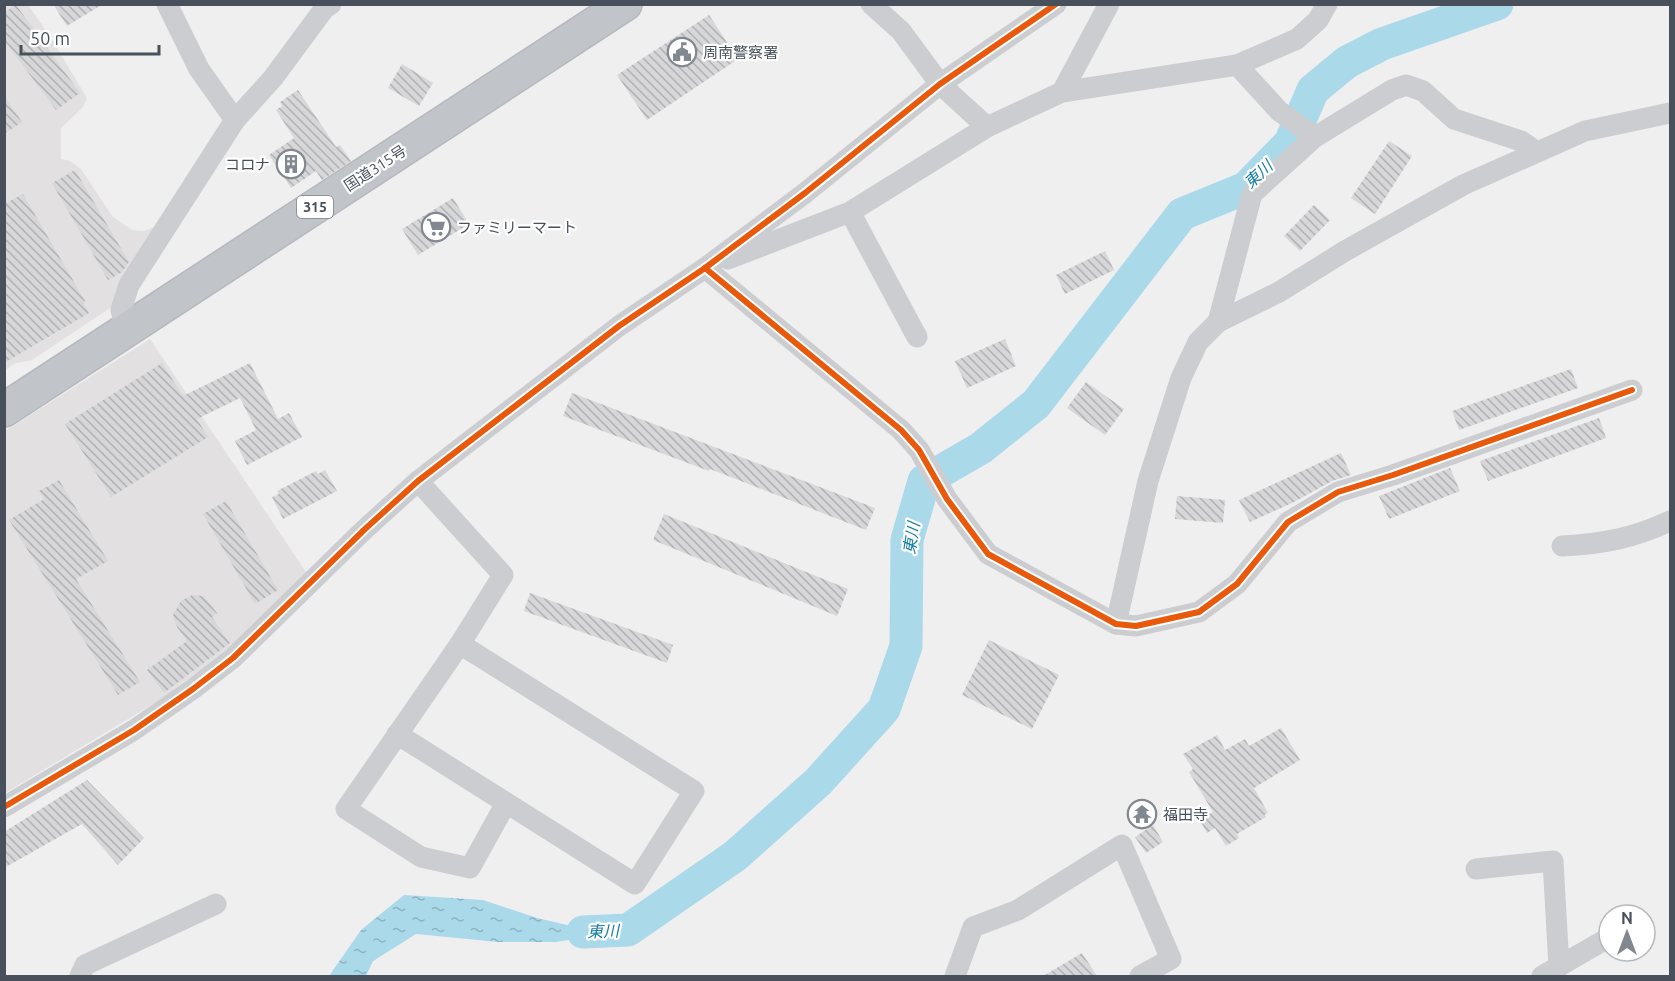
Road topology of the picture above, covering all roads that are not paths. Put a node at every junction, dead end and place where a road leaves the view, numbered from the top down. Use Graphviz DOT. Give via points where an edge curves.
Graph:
graph roads {
  1 [pos="167,4"];
  2 [pos="625,4"];
  3 [pos="871,4"];
  4 [pos="1056,4"];
  5 [pos="1109,4"];
  6 [pos="1327,4"];
  7 [pos="325,6"];
  8 [pos="1237,65"];
  9 [pos="940,84"];
  10 [pos="1062,92"];
  11 [pos="1671,113"];
  12 [pos="235,120"];
  13 [pos="987,127"];
  14 [pos="1310,133"];
  15 [pos="1537,153"];
  16 [pos="850,212"];
  17 [pos="705,268"];
  18 [pos="1218,322"];
  19 [pos="126,330"];
  20 [pos="917,337"];
  21 [pos="1632,390"];
  22 [pos="4,410"];
  23 [pos="418,481"];
  24 [pos="1671,521"];
  25 [pos="1562,546"];
  26 [pos="1116,624"];
  27 [pos="460,644"];
  28 [pos="397,734"];
  29 [pos="506,803"];
  30 [pos="4,807"];
  31 [pos="1476,869"];
  32 [pos="216,904"];
  33 [pos="1597,944"];
  34 [pos="1550,971"];
  35 [pos="80,976"];
  36 [pos="955,976"];
  37 [pos="1140,976"];
  1 -- 12 [label="street" via="199,69"];
  2 -- 19 [label="highway, 国道315号 / 315"];
  3 -- 9 [label="street" via="901,31"];
  4 -- 9 [label="street"];
  5 -- 10 [label="street"];
  6 -- 8 [label="street" via="1318,20 1297,39"];
  7 -- 12 [label="street" via="273,78"];
  8 -- 10 [label="street"];
  8 -- 14 [label="street" via="1279,111"];
  9 -- 13 [label="street"];
  9 -- 17 [label="street"];
  10 -- 13 [label="street"];
  11 -- 15 [label="street" via="1585,131"];
  12 -- 19 [label="street" via="129,285 121,310"];
  13 -- 16 [label="street"];
  14 -- 15 [label="street" via="1406,85 1423,91 1454,119 1521,141"];
  14 -- 18 [label="street" via="1252,194"];
  15 -- 18 [label="street" via="1463,185 1279,292"];
  16 -- 17 [label="street"];
  16 -- 20 [label="street"];
  17 -- 23 [label="street" via="619,326"];
  17 -- 26 [label="street" via="901,430 919,450 947,499 988,554"];
  18 -- 26 [label="street" via="1198,342 1181,378 1148,481"];
  19 -- 22 [label="highway, 国道315号 / 315"];
  21 -- 26 [label="street" via="1338,492 1288,522 1237,584 1199,612 1136,626"];
  23 -- 27 [label="street" via="503,575"];
  23 -- 30 [label="street" via="233,658 134,730"];
  24 -- 25 [label="street" via="1646,533 1596,545"];
  27 -- 28 [label="street"];
  27 -- 29 [label="street" via="694,792 635,884"];
  28 -- 29 [label="street"];
  28 -- 29 [label="street" via="346,809 421,857 470,868"];
  31 -- 34 [label="street" via="1552,861"];
  32 -- 35 [label="street" via="85,965"];
  33 -- 34 [label="street"];
  36 -- 37 [label="street" via="973,927 1018,910 1122,845 1171,959"];
}
